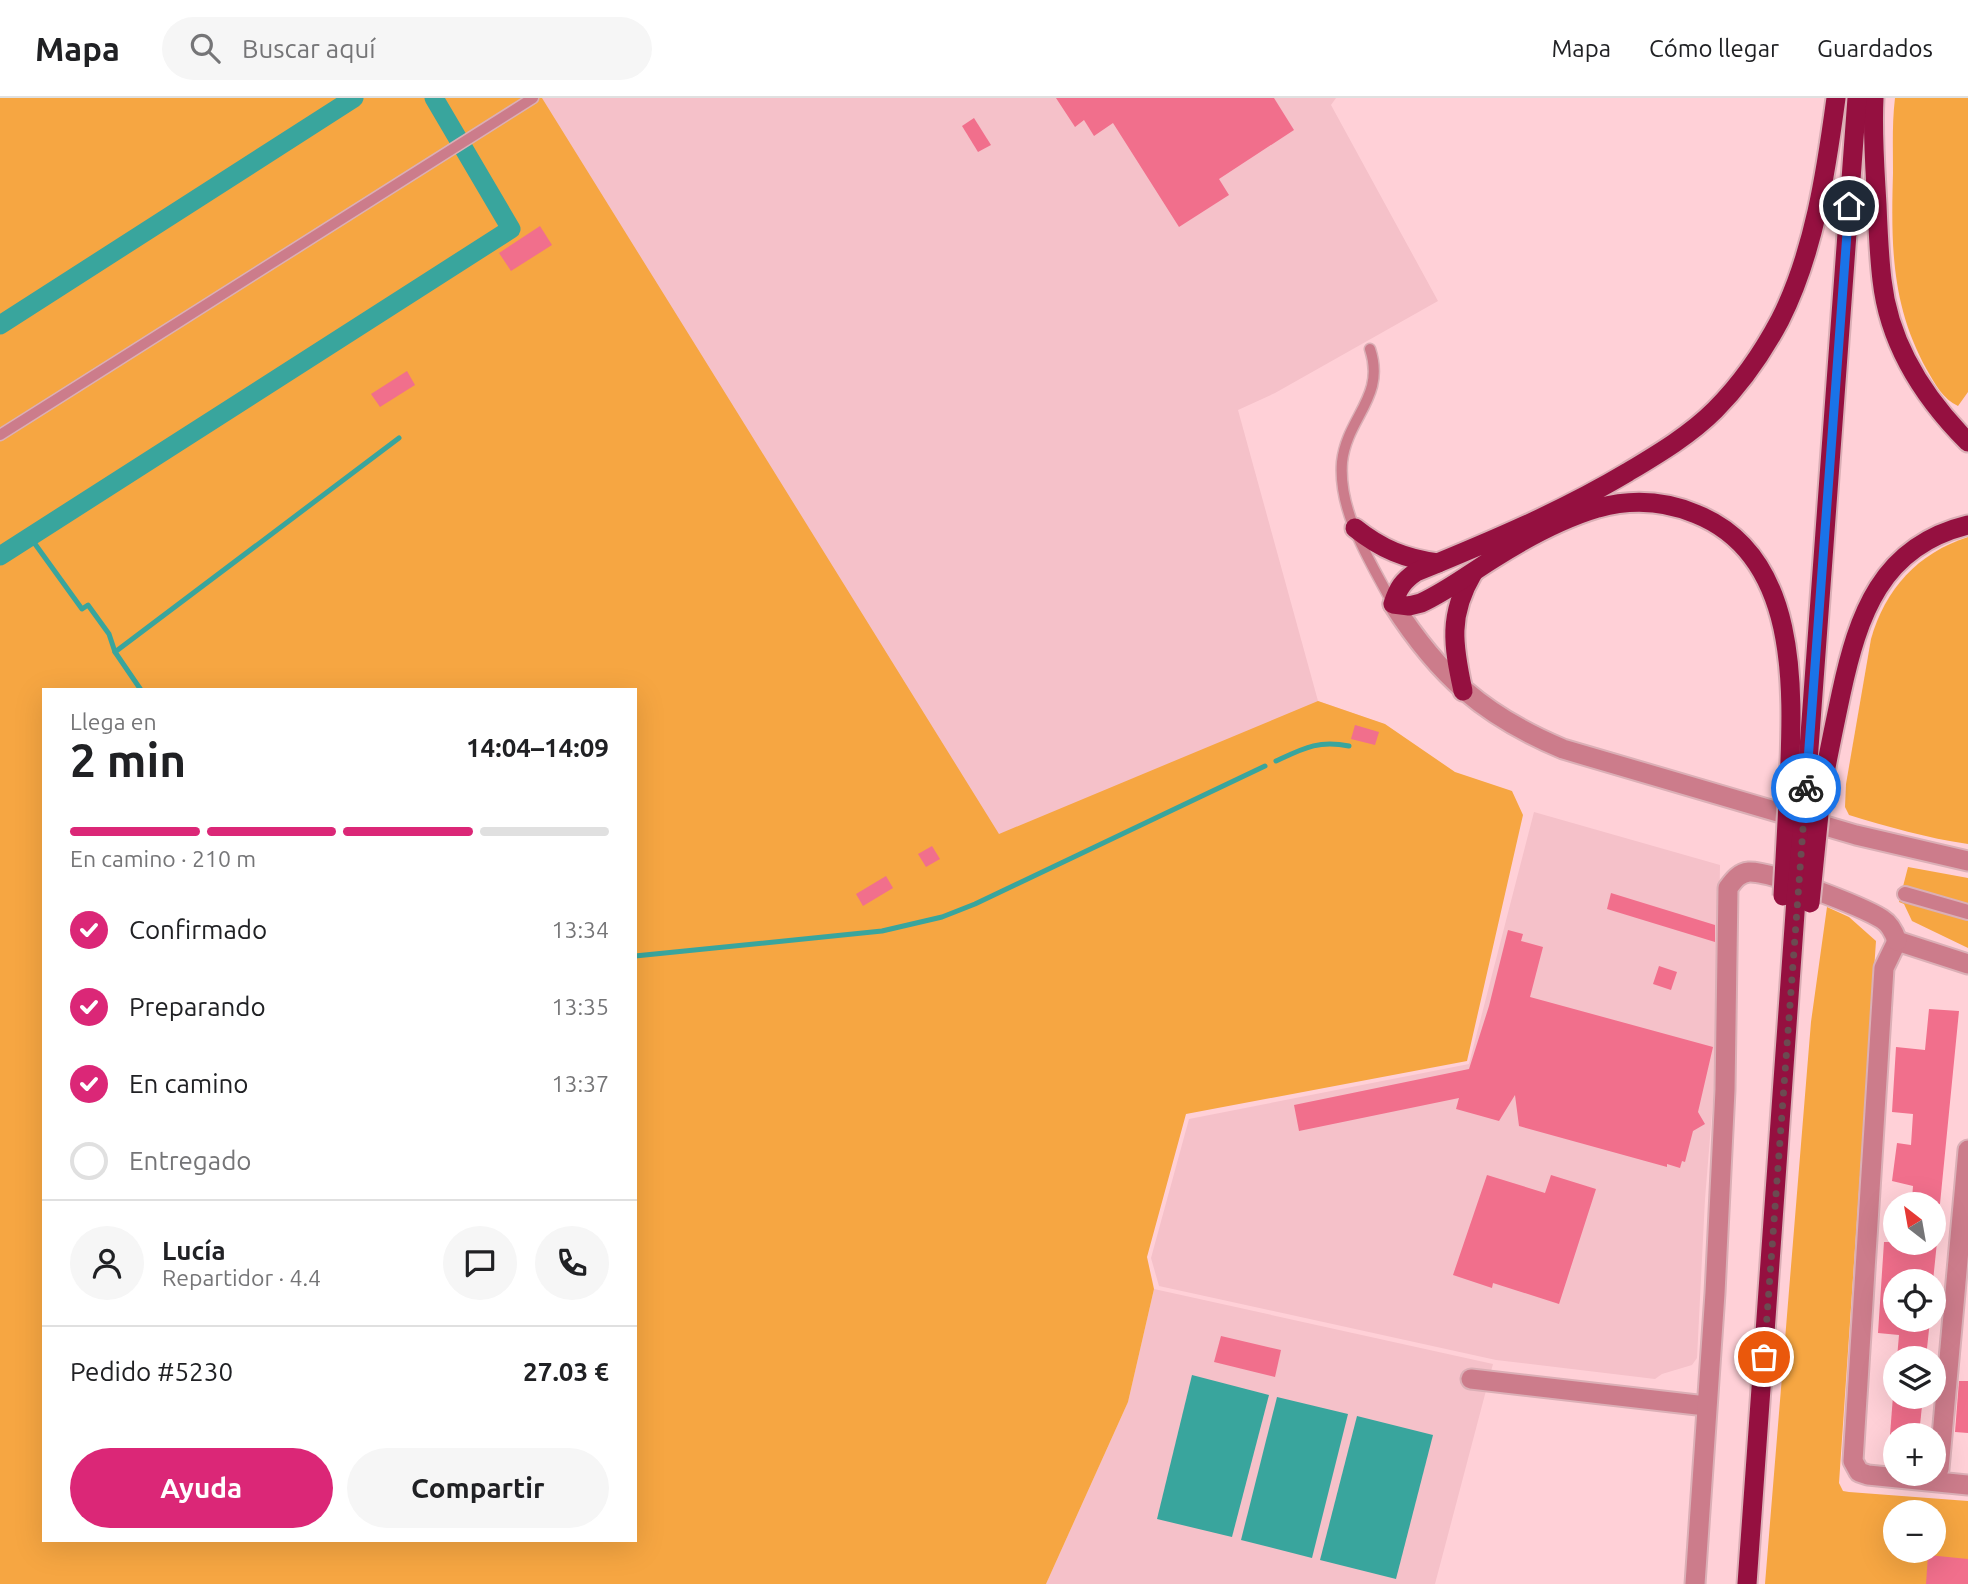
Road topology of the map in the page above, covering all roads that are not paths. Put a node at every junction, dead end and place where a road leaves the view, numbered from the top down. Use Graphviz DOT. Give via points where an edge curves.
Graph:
graph roads {
  1 [pos="533,98"];
  2 [pos="1836,98"];
  3 [pos="1857,98"];
  4 [pos="1874,98"];
  5 [pos="1370,349"];
  6 [pos="0,435"];
  7 [pos="1968,442"];
  8 [pos="1968,525"];
  9 [pos="1355,528"];
  10 [pos="1439,563"];
  11 [pos="1474,572"];
  12 [pos="1393,604"];
  13 [pos="1463,691"];
  14 [pos="1805,789"];
  15 [pos="1968,861"];
  16 [pos="1905,894"];
  17 [pos="1796,899"];
  18 [pos="1968,912"];
  19 [pos="1897,940"];
  20 [pos="1968,964"];
  21 [pos="1968,1150"];
  22 [pos="1775,1201"];
  23 [pos="1965,1216"];
  24 [pos="1959,1340"];
  25 [pos="1471,1379"];
  26 [pos="1706,1406"];
  27 [pos="1944,1423"];
  28 [pos="1853,1461"];
  29 [pos="1883,1464"];
  30 [pos="1946,1470"];
  31 [pos="1968,1472"];
  32 [pos="1968,1485"];
  33 [pos="1695,1584"];
  34 [pos="1747,1584"];
  1 -- 6 [label="lane"];
  2 -- 10 [label="highway" via="1817,204 1797,277 1780,319 1742,379 1714,411 1648,460 1578,500"];
  3 -- 14 [label="highway"];
  4 -- 7 [label="highway" via="1879,248 1888,312 1914,375"];
  5 -- 9 [label="lane" via="1373,388 1353,423 1342,460 1347,508"];
  8 -- 14 [label="highway" via="1933,537 1903,557 1870,600"];
  9 -- 10 [label="highway" via="1403,556"];
  9 -- 12 [label="lane"];
  10 -- 12 [label="highway" via="1405,580"];
  11 -- 12 [label="highway" via="1421,603"];
  11 -- 13 [label="highway" via="1462,591 1453,626"];
  11 -- 14 [label="highway" via="1536,534 1619,504 1670,505 1718,525 1759,565 1778,606"];
  12 -- 13 [label="street" via="1424,649"];
  13 -- 15 [label="street" via="1513,726 1563,749 1856,835"];
  14 -- 17 [label="highway, bridge"];
  16 -- 18 [label="street"];
  17 -- 22 [label="highway"];
  17 -- 22 [label="highway" via="1770,1159"];
  19 -- 20 [label="street"];
  19 -- 26 [label="street" via="1882,919 1777,878 1743,873 1728,888 1724,1102"];
  19 -- 28 [label="street" via="1884,968"];
  21 -- 23 [label="street"];
  22 -- 34 [label="highway"];
  23 -- 24 [label="street"];
  24 -- 27 [label="street"];
  25 -- 26 [label="street"];
  26 -- 33 [label="street"];
  28 -- 29 [label="street"];
  28 -- 32 [label="street" via="1858,1472 1868,1475"];
  30 -- 31 [label="street"];
}
